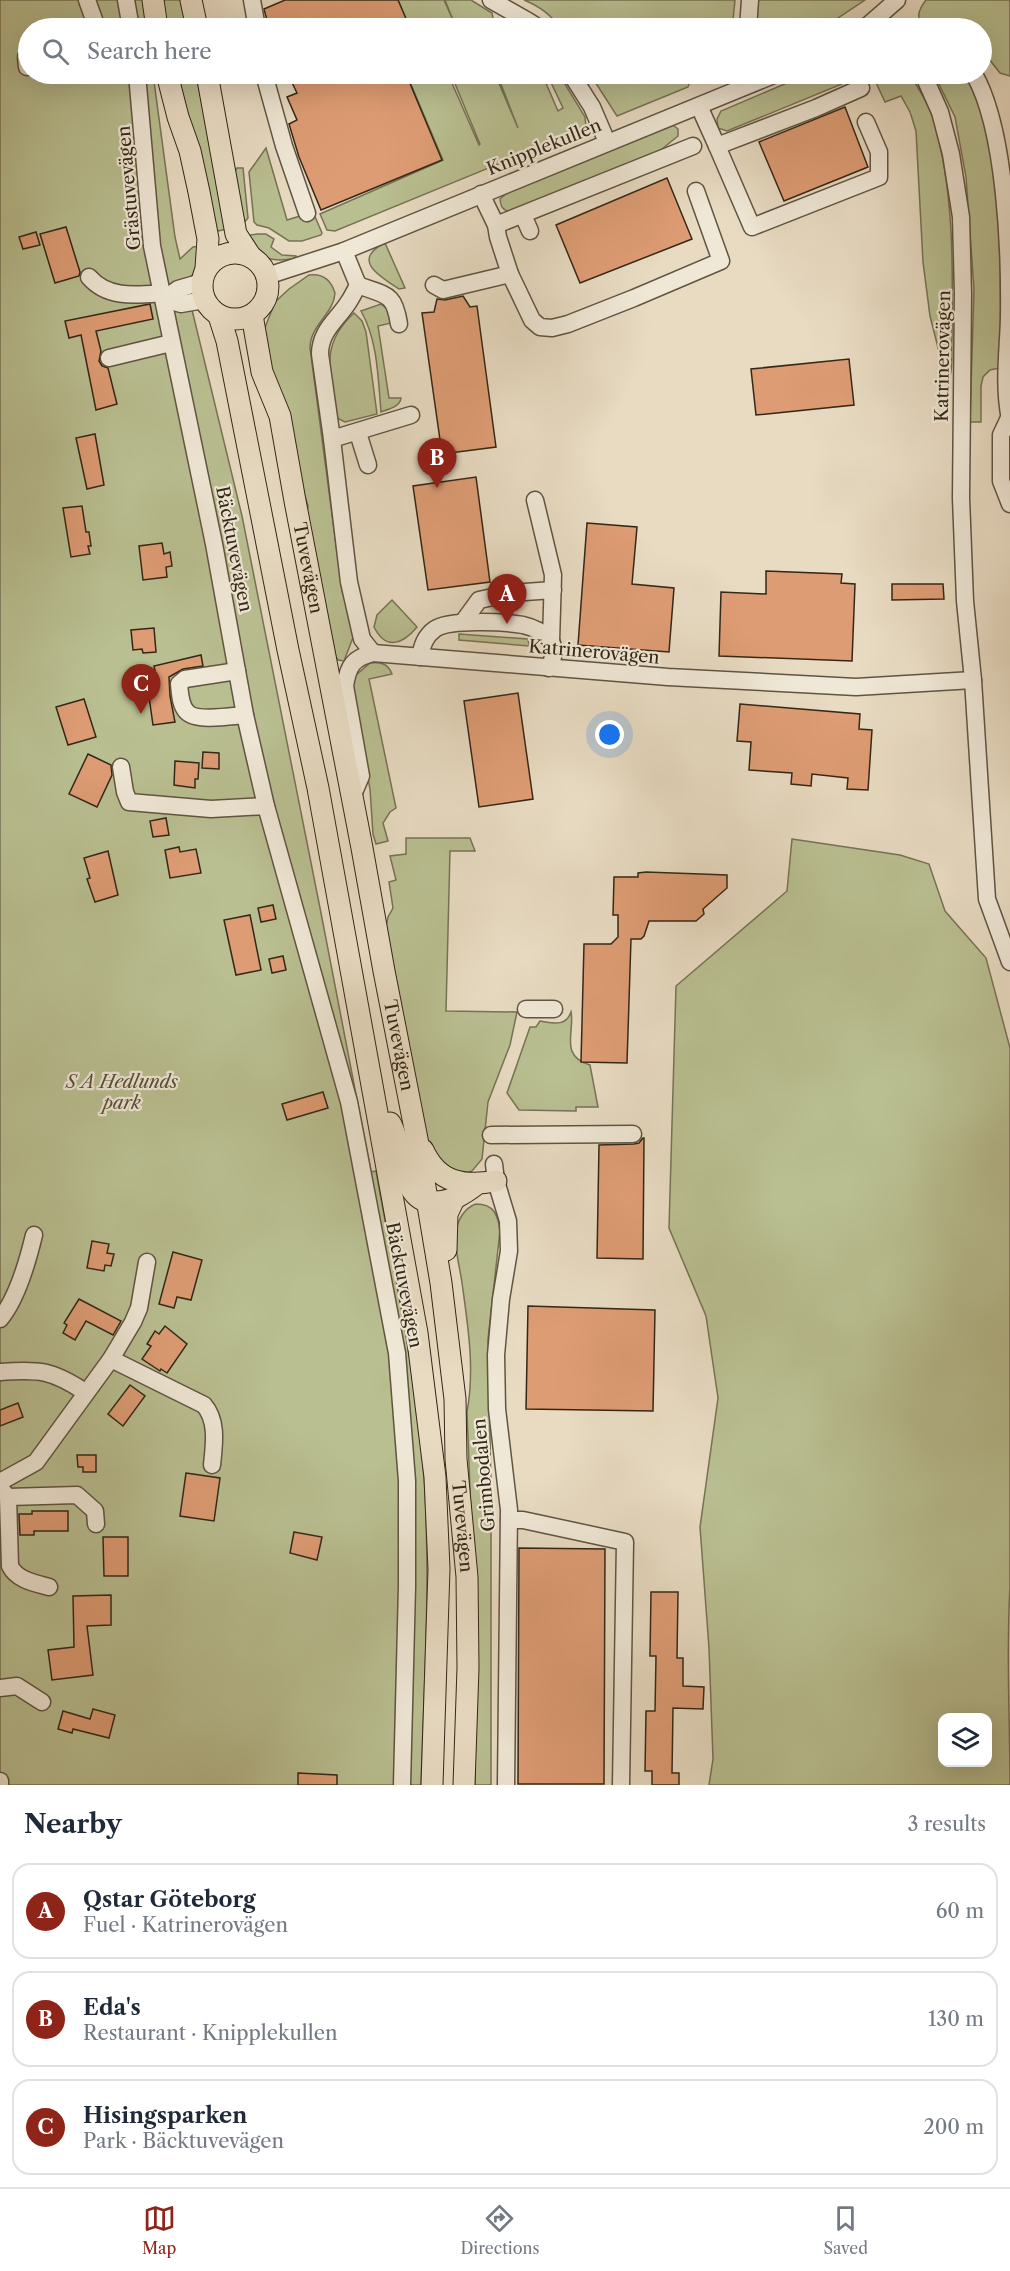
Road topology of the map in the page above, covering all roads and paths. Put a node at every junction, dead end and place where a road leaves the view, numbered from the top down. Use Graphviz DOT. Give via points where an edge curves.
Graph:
graph roads {
  1 [pos="87,0"];
  2 [pos="126,0"];
  3 [pos="153,0"];
  4 [pos="191,0"];
  5 [pos="252,0"];
  6 [pos="491,0"];
  7 [pos="750,0"];
  8 [pos="897,0"];
  9 [pos="93,18"];
  10 [pos="129,18"];
  11 [pos="156,18"];
  12 [pos="195,18"];
  13 [pos="255,18"];
  14 [pos="522,18"];
  15 [pos="749,18"];
  16 [pos="880,18"];
  17 [pos="138,84"];
  18 [pos="170,84"];
  19 [pos="209,84"];
  20 [pos="267,84"];
  21 [pos="577,84"];
  22 [pos="747,84"];
  23 [pos="927,84"];
  24 [pos="980,84"];
  25 [pos="861,88"];
  26 [pos="699,106"];
  27 [pos="866,122"];
  28 [pos="607,142"];
  29 [pos="717,146"];
  30 [pos="693,147"];
  31 [pos="696,191"];
  32 [pos="481,194"];
  33 [pos="307,213"];
  34 [pos="523,215"];
  35 [pos="496,225"];
  36 [pos="530,231"];
  37 [pos="344,250"];
  38 [pos="251,257"];
  39 [pos="510,274"];
  40 [pos="267,276"];
  41 [pos="89,277"];
  42 [pos="204,283"];
  43 [pos="358,285"];
  44 [pos="434,285"];
  45 [pos="164,296"];
  46 [pos="252,315"];
  47 [pos="219,316"];
  48 [pos="399,324"];
  49 [pos="171,343"];
  50 [pos="1008,349"];
  51 [pos="109,358"];
  52 [pos="411,415"];
  53 [pos="1010,418"];
  54 [pos="358,433"];
  55 [pos="332,439"];
  56 [pos="368,465"];
  57 [pos="535,500"];
  58 [pos="1010,504"];
  59 [pos="553,590"];
  60 [pos="463,622"];
  61 [pos="551,641"];
  62 [pos="373,653"];
  63 [pos="420,657"];
  64 [pos="549,668"];
  65 [pos="237,671"];
  66 [pos="973,680"];
  67 [pos="245,715"];
  68 [pos="121,767"];
  69 [pos="352,796"];
  70 [pos="266,806"];
  71 [pos="1010,962"];
  72 [pos="526,1009"];
  73 [pos="554,1009"];
  74 [pos="377,1110"];
  75 [pos="633,1134"];
  76 [pos="491,1135"];
  77 [pos="417,1139"];
  78 [pos="489,1176"];
  79 [pos="454,1199"];
  80 [pos="428,1202"];
  81 [pos="33,1235"];
  82 [pos="147,1262"];
  83 [pos="0,1318"];
  84 [pos="111,1359"];
  85 [pos="0,1372"];
  86 [pos="85,1392"];
  87 [pos="455,1400"];
  88 [pos="212,1465"];
  89 [pos="0,1482"];
  90 [pos="4,1492"];
  91 [pos="509,1520"];
  92 [pos="96,1524"];
  93 [pos="49,1587"];
  94 [pos="0,1688"];
  95 [pos="42,1702"];
  96 [pos="402,1785"];
  97 [pos="432,1785"];
  98 [pos="464,1785"];
  99 [pos="506,1785"];
  100 [pos="621,1785"];
  1 -- 9 [label="street"];
  2 -- 10 [label="street"];
  3 -- 11 [label="main road"];
  4 -- 12 [label="main road"];
  5 -- 13 [label="street"];
  6 -- 14 [label="street"];
  7 -- 15 [label="street"];
  8 -- 16 [label="street"];
  17 -- 45 [label="street, Grästuvevägen" via="152,246"];
  18 -- 42 [label="main road" via="190,151 208,239"];
  19 -- 38 [label="main road" via="236,234"];
  20 -- 33 [label="street"];
  21 -- 28 [label="street"];
  22 -- 26 [label="street, Knipplekullen"];
  23 -- 66 [label="street, Katrinerovägen" via="946,133 961,217 961,498"];
  24 -- 50 [label="street" via="992,125 1003,189 1009,267"];
  25 -- 29 [label="street"];
  26 -- 28 [label="street, Knipplekullen"];
  26 -- 29 [label="street"];
  27 -- 29 [label="street" via="879,152 879,177 752,227"];
  28 -- 32 [label="street, Knipplekullen"];
  30 -- 34 [label="street"];
  31 -- 39 [label="street" via="722,261 552,328 540,327 532,320"];
  32 -- 35 [label="street"];
  32 -- 37 [label="street, Knipplekullen"];
  34 -- 35 [label="street"];
  34 -- 36 [label="street"];
  35 -- 39 [label="street"];
  37 -- 40 [label="street, Knipplekullen"];
  37 -- 43 [label="street"];
  38 -- 40 [label="main road"];
  38 -- 42 [label="main road" via="241,253 222,255"];
  39 -- 44 [label="street" via="474,277 443,290"];
  40 -- 46 [label="main road" via="264,302"];
  41 -- 45 [label="street" via="106,292"];
  42 -- 45 [label="street"];
  42 -- 47 [label="main road, Tuvevägen" via="210,309"];
  43 -- 48 [label="street" via="389,297 396,306"];
  43 -- 55 [label="street" via="320,344"];
  45 -- 49 [label="street, Bäcktuvevägen"];
  46 -- 47 [label="main road" via="236,320"];
  46 -- 69 [label="main road, Tuvevägen" via="262,372 280,416"];
  47 -- 74 [label="main road, Tuvevägen" via="318,788"];
  49 -- 51 [label="street"];
  49 -- 65 [label="street, Bäcktuvevägen" via="179,414"];
  50 -- 53 [label="street" via="1005,375"];
  52 -- 54 [label="street"];
  53 -- 58 [label="street" via="1001,435 1001,481"];
  54 -- 55 [label="street"];
  54 -- 56 [label="street"];
  55 -- 62 [label="street" via="349,582 363,639"];
  57 -- 59 [label="street"];
  59 -- 60 [label="street" via="479,600"];
  59 -- 61 [label="street"];
  60 -- 61 [label="street" via="524,625 539,630"];
  60 -- 63 [label="street" via="436,628 423,644"];
  61 -- 64 [label="street" via="554,656"];
  62 -- 63 [label="street, Katrinerovägen"];
  62 -- 69 [label="street" via="359,657 346,678 361,776"];
  63 -- 64 [label="street, Katrinerovägen"];
  64 -- 66 [label="street, Katrinerovägen" via="856,687"];
  65 -- 67 [label="street, Bäcktuvevägen"];
  65 -- 67 [label="street" via="185,679 179,684 181,700 193,717"];
  66 -- 71 [label="street, Katrinerovägen" via="987,898"];
  67 -- 70 [label="street, Bäcktuvevägen"];
  68 -- 70 [label="street" via="129,802 212,808"];
  69 -- 77 [label="main road, Tuvevägen"];
  70 -- 96 [label="street, Bäcktuvevägen" via="349,1102 397,1353 407,1481"];
  72 -- 73 [label="street"];
  74 -- 80 [label="main road" via="392,1125 410,1189"];
  74 -- 97 [label="main road, Tuvevägen" via="417,1333 435,1477 439,1569"];
  75 -- 76 [label="street"];
  77 -- 78 [label="main road" via="433,1169 442,1176 452,1180"];
  77 -- 80 [label="main road, Tuvevägen"];
  78 -- 79 [label="main road"];
  78 -- 91 [label="street, Grimbodalen" via="507,1221 509,1251 496,1355 497,1409"];
  79 -- 80 [label="main road"];
  79 -- 87 [label="main road" via="445,1230 459,1360"];
  80 -- 87 [label="main road, Tuvevägen"];
  81 -- 83 [label="street" via="26,1267"];
  82 -- 84 [label="street" via="139,1308"];
  84 -- 86 [label="street"];
  84 -- 88 [label="street" via="204,1405 211,1413"];
  85 -- 86 [label="street" via="52,1373"];
  86 -- 89 [label="street" via="36,1461"];
  87 -- 98 [label="main road, Tuvevägen" via="467,1588"];
  90 -- 92 [label="street" via="77,1495 95,1511"];
  90 -- 93 [label="street" via="13,1573"];
  91 -- 99 [label="street, Grimbodalen"];
  91 -- 100 [label="street" via="625,1542"];
  94 -- 95 [label="street" via="17,1686"];
}
